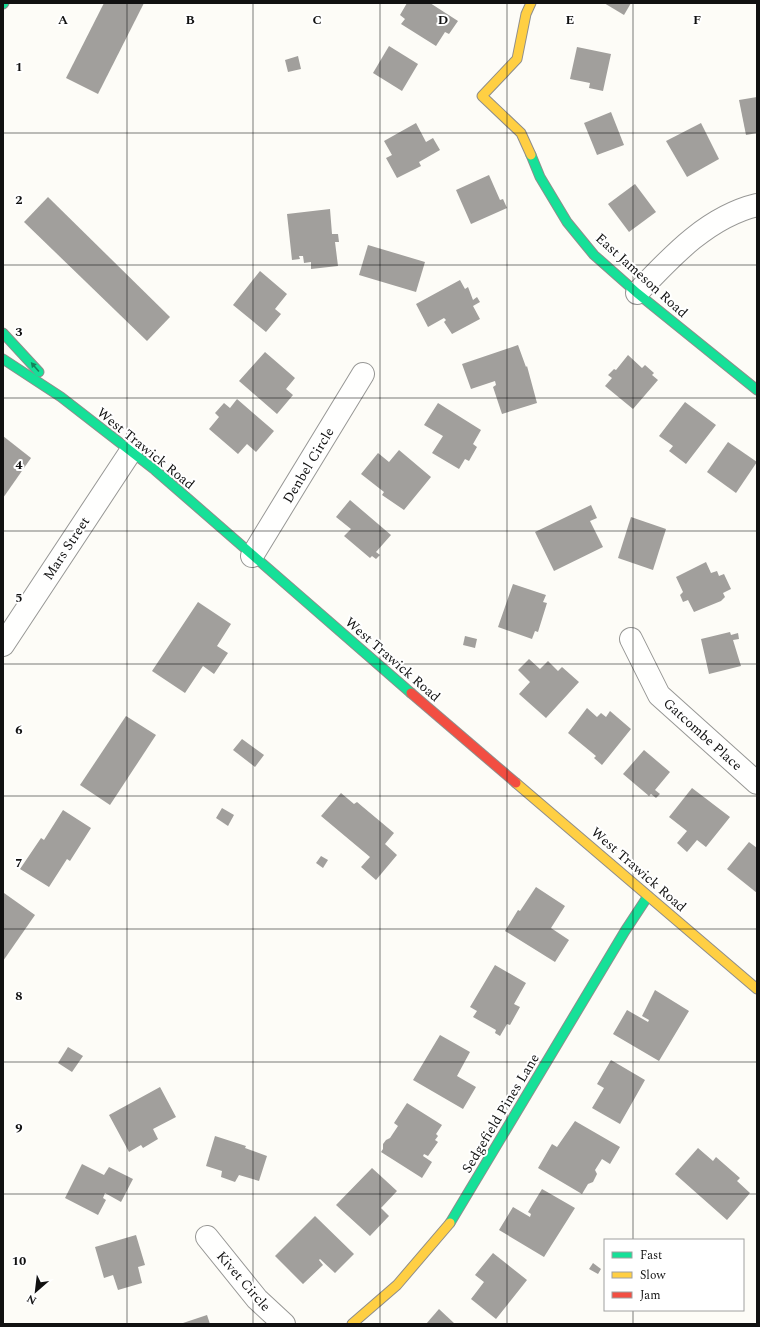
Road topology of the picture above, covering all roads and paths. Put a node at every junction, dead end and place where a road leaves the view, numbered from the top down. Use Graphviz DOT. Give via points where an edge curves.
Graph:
graph roads {
  1 [pos="531,3"];
  2 [pos="757,206"];
  3 [pos="636,293"];
  4 [pos="3,333"];
  5 [pos="3,359"];
  6 [pos="363,374"];
  7 [pos="757,390"];
  8 [pos="61,397"];
  9 [pos="131,451"];
  10 [pos="252,556"];
  11 [pos="631,639"];
  12 [pos="3,645"];
  13 [pos="757,784"];
  14 [pos="648,896"];
  15 [pos="757,989"];
  16 [pos="206,1237"];
  17 [pos="284,1324"];
  18 [pos="352,1324"];
  1 -- 3 [label="street, East Jameson Road" via="526,14 517,59 482,96 521,133 540,177 567,222 594,255"];
  2 -- 3 [label="street" via="723,219 693,238"];
  3 -- 7 [label="street, East Jameson Road"];
  8 -- 4 [label="street, one-way"];
  5 -- 8 [label="street, West Trawick Road"];
  6 -- 10 [label="street, Denbel Circle"];
  8 -- 9 [label="street, West Trawick Road"];
  9 -- 10 [label="street, West Trawick Road"];
  9 -- 12 [label="street, Mars Street"];
  10 -- 14 [label="street, West Trawick Road"];
  11 -- 13 [label="street, Gatcombe Place" via="659,695"];
  14 -- 15 [label="street, West Trawick Road"];
  14 -- 18 [label="street, Sedgefield Pines Lane" via="624,931 450,1224 397,1285"];
  16 -- 17 [label="street, Kivet Circle" via="257,1299"];
}
